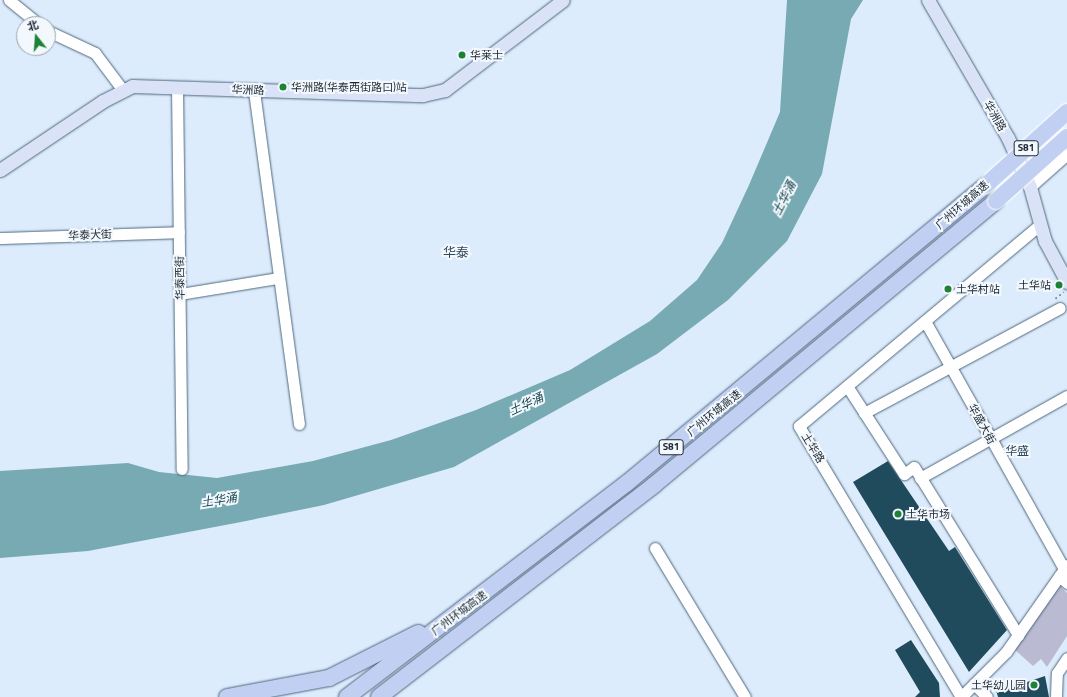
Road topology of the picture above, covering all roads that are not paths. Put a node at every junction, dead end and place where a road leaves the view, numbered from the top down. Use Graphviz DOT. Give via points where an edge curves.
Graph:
graph roads {
  1 [pos="9,0"];
  2 [pos="563,0"];
  3 [pos="928,0"];
  4 [pos="29,16"];
  5 [pos="56,35"];
  6 [pos="177,87"];
  7 [pos="122,89"];
  8 [pos="254,91"];
  9 [pos="1067,112"];
  10 [pos="1067,137"];
  11 [pos="1067,154"];
  12 [pos="0,170"];
  13 [pos="1030,187"];
  14 [pos="1039,225"];
  15 [pos="179,232"];
  16 [pos="0,238"];
  17 [pos="278,278"];
  18 [pos="1067,282"];
  19 [pos="180,294"];
  20 [pos="1060,308"];
  21 [pos="925,321"];
  22 [pos="950,367"];
  23 [pos="847,386"];
  24 [pos="1067,396"];
  25 [pos="864,413"];
  26 [pos="299,424"];
  27 [pos="990,438"];
  28 [pos="182,469"];
  29 [pos="920,478"];
  30 [pos="544,548"];
  31 [pos="655,548"];
  32 [pos="561,558"];
  33 [pos="1064,573"];
  34 [pos="1018,635"];
  35 [pos="1067,658"];
  36 [pos="974,684"];
  37 [pos="962,696"];
  38 [pos="227,697"];
  39 [pos="347,697"];
  40 [pos="379,697"];
  41 [pos="393,697"];
  42 [pos="745,697"];
  43 [pos="987,697"];
  44 [pos="1056,697"];
  1 -- 4 [label="street"];
  2 -- 8 [label="main road, 华洲路" via="457,82 439,92 422,95"];
  3 -- 13 [label="main road, 华洲路" via="1008,138"];
  5 -- 7 [label="street" via="95,53"];
  6 -- 7 [label="main road, 华洲路" via="144,85"];
  6 -- 8 [label="main road, 华洲路"];
  6 -- 15 [label="street, 华泰西街"];
  7 -- 12 [label="main road, 华洲路"];
  8 -- 17 [label="street"];
  9 -- 30 [label="highway, 广州环城高速 / S81, bridge" via="986,185 794,347"];
  10 -- 32 [label="highway, 广州环城高速 / S81, bridge" via="863,314"];
  11 -- 13 [label="street"];
  13 -- 14 [label="main road, 华洲路"];
  14 -- 18 [label="main road, 华洲路"];
  14 -- 21 [label="street, 土华路"];
  15 -- 16 [label="street, 华泰大街"];
  15 -- 19 [label="street, 华泰西街"];
  17 -- 19 [label="street"];
  17 -- 26 [label="street"];
  19 -- 28 [label="street, 华泰西街"];
  20 -- 22 [label="street"];
  21 -- 22 [label="street, 华盛大街"];
  21 -- 23 [label="street, 土华路"];
  22 -- 25 [label="street"];
  22 -- 27 [label="street, 华盛大街"];
  23 -- 25 [label="street"];
  23 -- 37 [label="street, 土华路" via="799,426"];
  24 -- 27 [label="street"];
  25 -- 29 [label="street" via="904,474 914,467"];
  27 -- 29 [label="street"];
  27 -- 33 [label="street, 华盛大街"];
  29 -- 34 [label="street"];
  30 -- 38 [label="highway" via="435,624 348,671 291,687"];
  30 -- 39 [label="highway, 广州环城高速 / S81"];
  31 -- 42 [label="street"];
  32 -- 40 [label="highway, 广州环城高速 / S81"];
  32 -- 41 [label="highway"];
  33 -- 34 [label="street"];
  34 -- 36 [label="street"];
  35 -- 44 [label="street" via="1057,673"];
  36 -- 37 [label="street"];
  36 -- 43 [label="street"];
}
